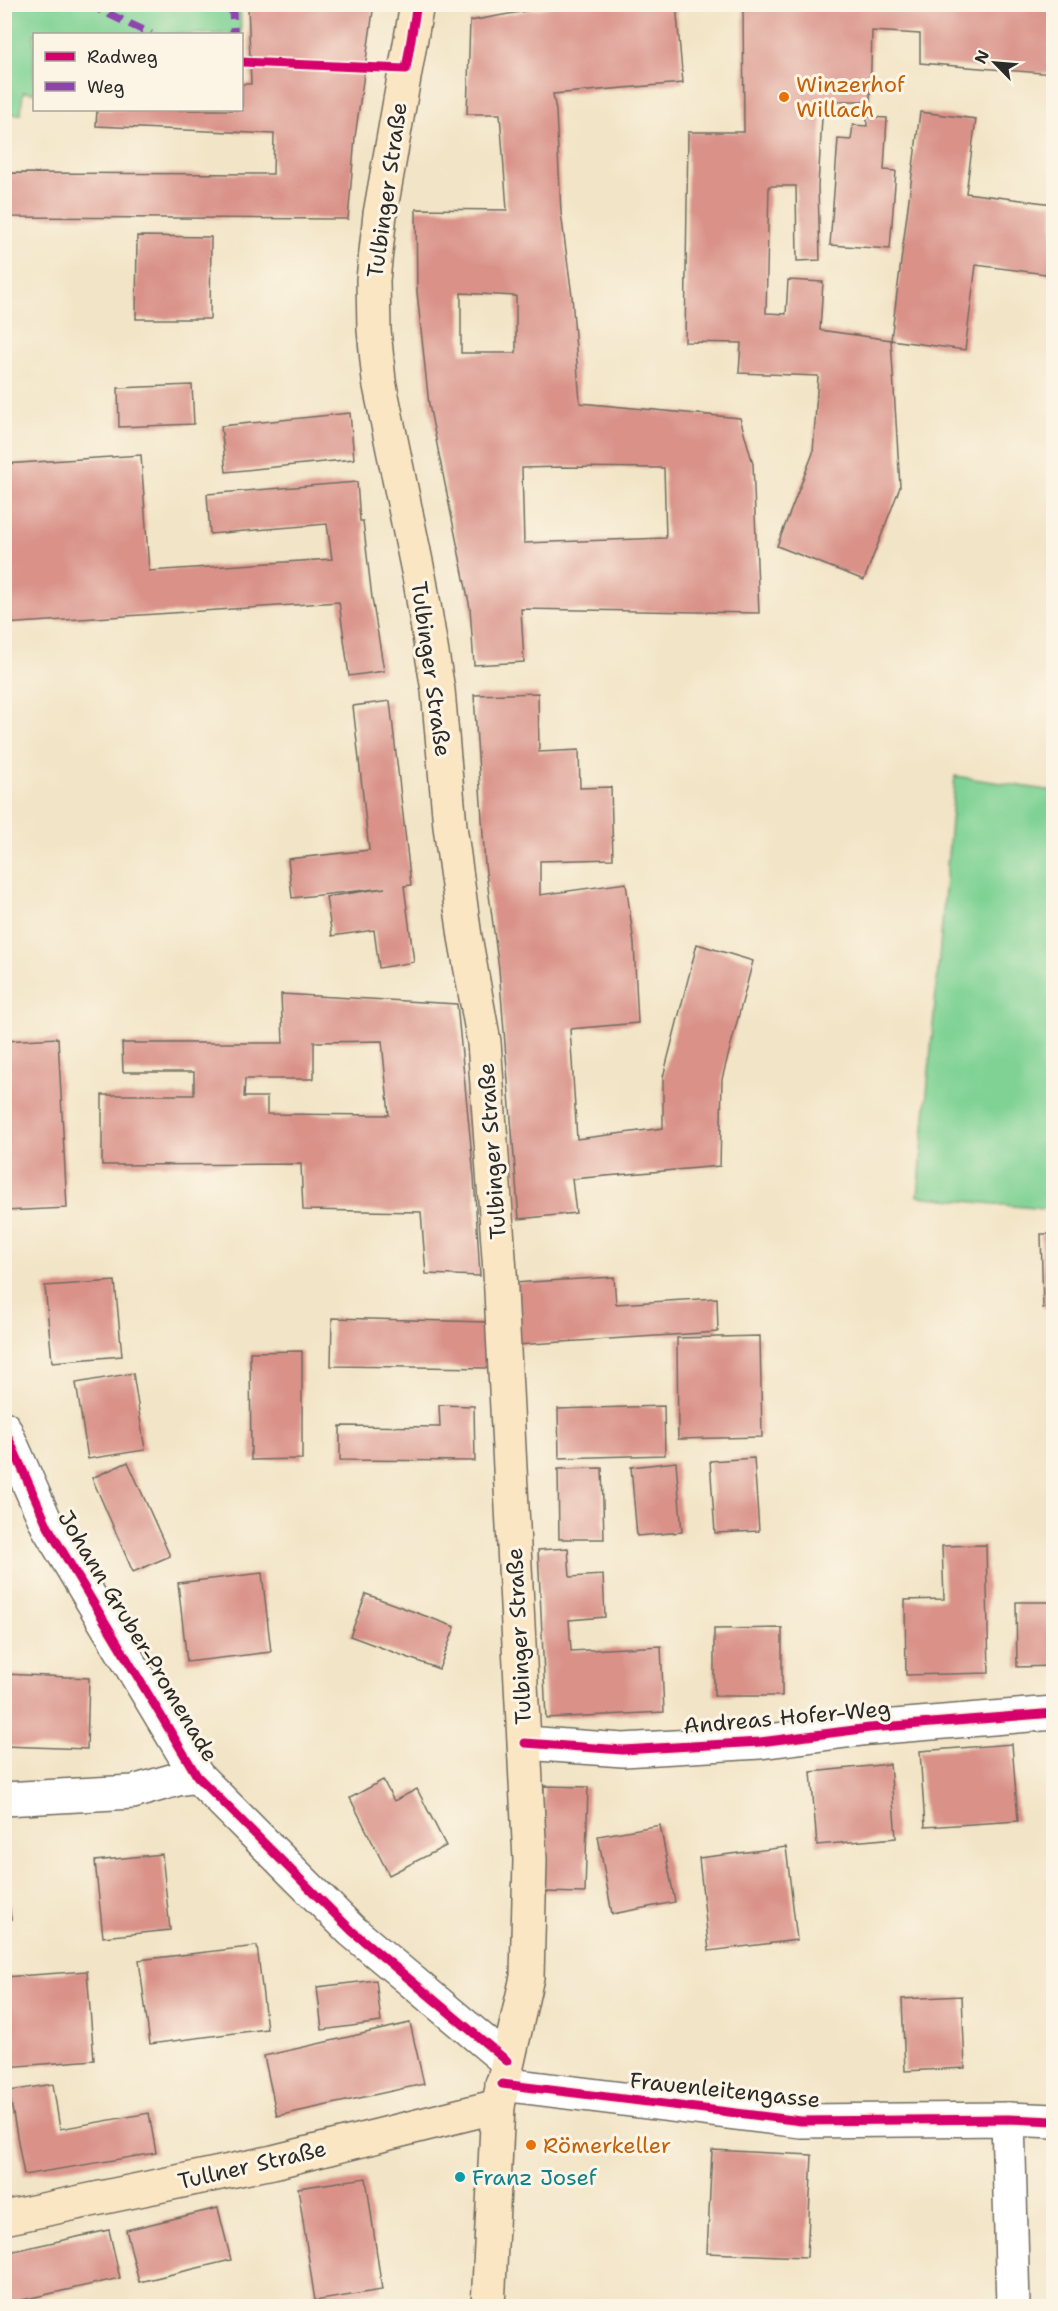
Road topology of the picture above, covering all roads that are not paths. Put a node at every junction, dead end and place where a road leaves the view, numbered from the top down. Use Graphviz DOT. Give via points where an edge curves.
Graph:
graph roads {
  1 [pos="417,4"];
  2 [pos="4,1428"];
  3 [pos="1053,1713"];
  4 [pos="525,1743"];
  5 [pos="197,1776"];
  6 [pos="4,1799"];
  7 [pos="502,2084"];
  8 [pos="1008,2119"];
  9 [pos="1053,2121"];
  10 [pos="4,2218"];
  11 [pos="488,2307"];
  12 [pos="1013,2307"];
  1 -- 4 [label="main road, Tulbinger Straße" via="380,214 373,280 374,330 379,381 435,669 463,926 484,1042"];
  2 -- 5 [label="street, Johann Gruber-Promenade" via="48,1527"];
  3 -- 4 [label="street, Andreas Hofer-Weg" via="870,1728 760,1742 623,1750"];
  4 -- 7 [label="main road, Tulbinger Straße" via="530,1860 526,1977"];
  5 -- 6 [label="street" via="133,1792"];
  5 -- 7 [label="street, Johann Gruber-Promenade"];
  7 -- 8 [label="street, Frauenleitengasse" via="801,2121"];
  7 -- 10 [label="main road, Tullner Straße" via="273,2162"];
  7 -- 11 [label="main road, Tulbinger Straße"];
  8 -- 9 [label="street, Frauenleitengasse"];
  8 -- 12 [label="street"];
}
